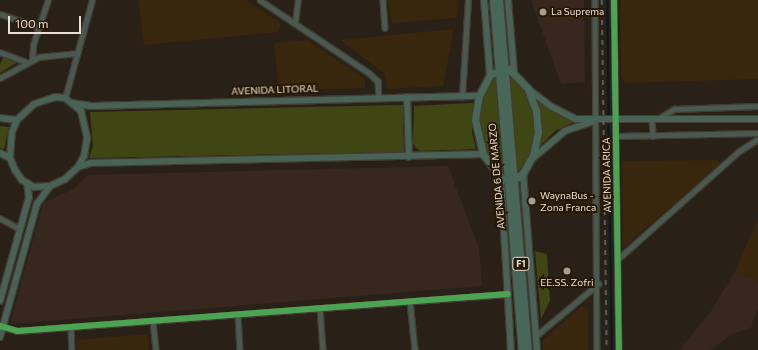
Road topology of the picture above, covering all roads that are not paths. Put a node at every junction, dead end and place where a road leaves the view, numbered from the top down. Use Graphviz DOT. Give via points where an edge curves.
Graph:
graph roads {
  1 [pos="48,0"];
  2 [pos="92,0"];
  3 [pos="260,0"];
  4 [pos="298,0"];
  5 [pos="383,0"];
  6 [pos="468,0"];
  7 [pos="484,0"];
  8 [pos="493,0"];
  9 [pos="499,0"];
  10 [pos="508,0"];
  11 [pos="595,0"];
  12 [pos="614,0"];
  13 [pos="0,14"];
  14 [pos="295,23"];
  15 [pos="39,27"];
  16 [pos="385,28"];
  17 [pos="0,52"];
  18 [pos="78,53"];
  19 [pos="32,60"];
  20 [pos="26,62"];
  21 [pos="501,69"];
  22 [pos="514,71"];
  23 [pos="490,74"];
  24 [pos="0,78"];
  25 [pos="528,89"];
  26 [pos="479,96"];
  27 [pos="407,97"];
  28 [pos="462,97"];
  29 [pos="64,98"];
  30 [pos="379,98"];
  31 [pos="72,103"];
  32 [pos="758,106"];
  33 [pos="0,118"];
  34 [pos="758,119"];
  35 [pos="17,120"];
  36 [pos="654,120"];
  37 [pos="596,121"];
  38 [pos="616,121"];
  39 [pos="758,133"];
  40 [pos="616,136"];
  41 [pos="653,136"];
  42 [pos="758,139"];
  43 [pos="0,153"];
  44 [pos="483,154"];
  45 [pos="409,157"];
  46 [pos="10,158"];
  47 [pos="532,159"];
  48 [pos="78,167"];
  49 [pos="524,173"];
  50 [pos="507,179"];
  51 [pos="27,183"];
  52 [pos="50,186"];
  53 [pos="0,218"];
  54 [pos="20,229"];
  55 [pos="618,259"];
  56 [pos="599,284"];
  57 [pos="508,294"];
  58 [pos="0,300"];
  59 [pos="410,301"];
  60 [pos="320,308"];
  61 [pos="238,314"];
  62 [pos="154,321"];
  63 [pos="2,326"];
  64 [pos="71,327"];
  65 [pos="537,336"];
  66 [pos="0,337"];
  67 [pos="72,350"];
  68 [pos="156,350"];
  69 [pos="240,350"];
  70 [pos="323,350"];
  71 [pos="415,350"];
  72 [pos="511,350"];
  73 [pos="522,350"];
  74 [pos="528,350"];
  75 [pos="537,350"];
  76 [pos="597,350"];
  77 [pos="619,350"];
  1 -- 15 [label="street"];
  2 -- 18 [label="street"];
  3 -- 14 [label="street"];
  4 -- 14 [label="street"];
  5 -- 16 [label="street"];
  6 -- 28 [label="street"];
  7 -- 23 [label="main road"];
  8 -- 21 [label="highway, AVENIDA 6 DE MARZO / F1"];
  9 -- 21 [label="highway, AVENIDA 6 DE MARZO / F1"];
  10 -- 22 [label="main road"];
  11 -- 37 [label="street, AVENIDA ARICA"];
  12 -- 38 [label="street, AVENIDA ARICA"];
  13 -- 15 [label="street"];
  14 -- 30 [label="street" via="378,81"];
  15 -- 19 [label="street"];
  17 -- 20 [label="street"];
  18 -- 19 [label="street"];
  18 -- 29 [label="street"];
  19 -- 20 [label="street"];
  20 -- 24 [label="street"];
  21 -- 22 [label="highway"];
  21 -- 23 [label="highway"];
  21 -- 50 [label="highway, AVENIDA 6 DE MARZO / F1"];
  22 -- 25 [label="highway"];
  23 -- 26 [label="highway"];
  25 -- 37 [label="main road" via="561,113"];
  25 -- 47 [label="highway" via="537,123"];
  26 -- 28 [label="main road, AVENIDA LITORAL"];
  26 -- 44 [label="highway" via="475,120"];
  27 -- 28 [label="main road, AVENIDA LITORAL"];
  27 -- 30 [label="main road, AVENIDA LITORAL"];
  27 -- 45 [label="main road"];
  29 -- 31 [label="main road"];
  29 -- 35 [label="main road" via="43,99"];
  30 -- 31 [label="main road, AVENIDA LITORAL" via="91,106"];
  31 -- 48 [label="main road" via="81,111 87,138"];
  32 -- 36 [label="street" via="674,109"];
  33 -- 35 [label="main road"];
  34 -- 36 [label="main road"];
  35 -- 46 [label="main road" via="12,132"];
  36 -- 38 [label="main road"];
  36 -- 41 [label="street"];
  37 -- 38 [label="main road"];
  37 -- 47 [label="main road" via="565,131"];
  37 -- 56 [label="street, AVENIDA ARICA"];
  38 -- 40 [label="street, AVENIDA ARICA"];
  39 -- 41 [label="street"];
  40 -- 41 [label="street"];
  40 -- 55 [label="street, AVENIDA ARICA"];
  42 -- 55 [label="street" via="738,152"];
  43 -- 46 [label="main road"];
  44 -- 45 [label="main road"];
  44 -- 50 [label="highway"];
  45 -- 48 [label="main road" via="91,163"];
  46 -- 51 [label="main road" via="15,170"];
  47 -- 49 [label="highway"];
  48 -- 52 [label="main road" via="65,179"];
  49 -- 50 [label="highway"];
  49 -- 65 [label="main road"];
  50 -- 57 [label="main road, AVENIDA 6 DE MARZO"];
  50 -- 73 [label="highway, AVENIDA 6 DE MARZO / F1"];
  50 -- 74 [label="highway, AVENIDA 6 DE MARZO / F1"];
  51 -- 52 [label="main road" via="34,187"];
  51 -- 54 [label="main road" via="29,197"];
  52 -- 63 [label="main road" via="37,204"];
  53 -- 54 [label="street"];
  54 -- 58 [label="main road"];
  55 -- 77 [label="street, AVENIDA ARICA"];
  56 -- 65 [label="street"];
  56 -- 76 [label="street, AVENIDA ARICA"];
  57 -- 59 [label="street"];
  57 -- 72 [label="main road, AVENIDA 6 DE MARZO"];
  59 -- 60 [label="street"];
  59 -- 71 [label="street"];
  60 -- 61 [label="street"];
  60 -- 70 [label="street"];
  61 -- 62 [label="street"];
  61 -- 69 [label="street"];
  62 -- 64 [label="street"];
  62 -- 68 [label="street"];
  63 -- 64 [label="street" via="18,331"];
  63 -- 66 [label="main road"];
  64 -- 67 [label="street"];
  65 -- 75 [label="main road"];
}
